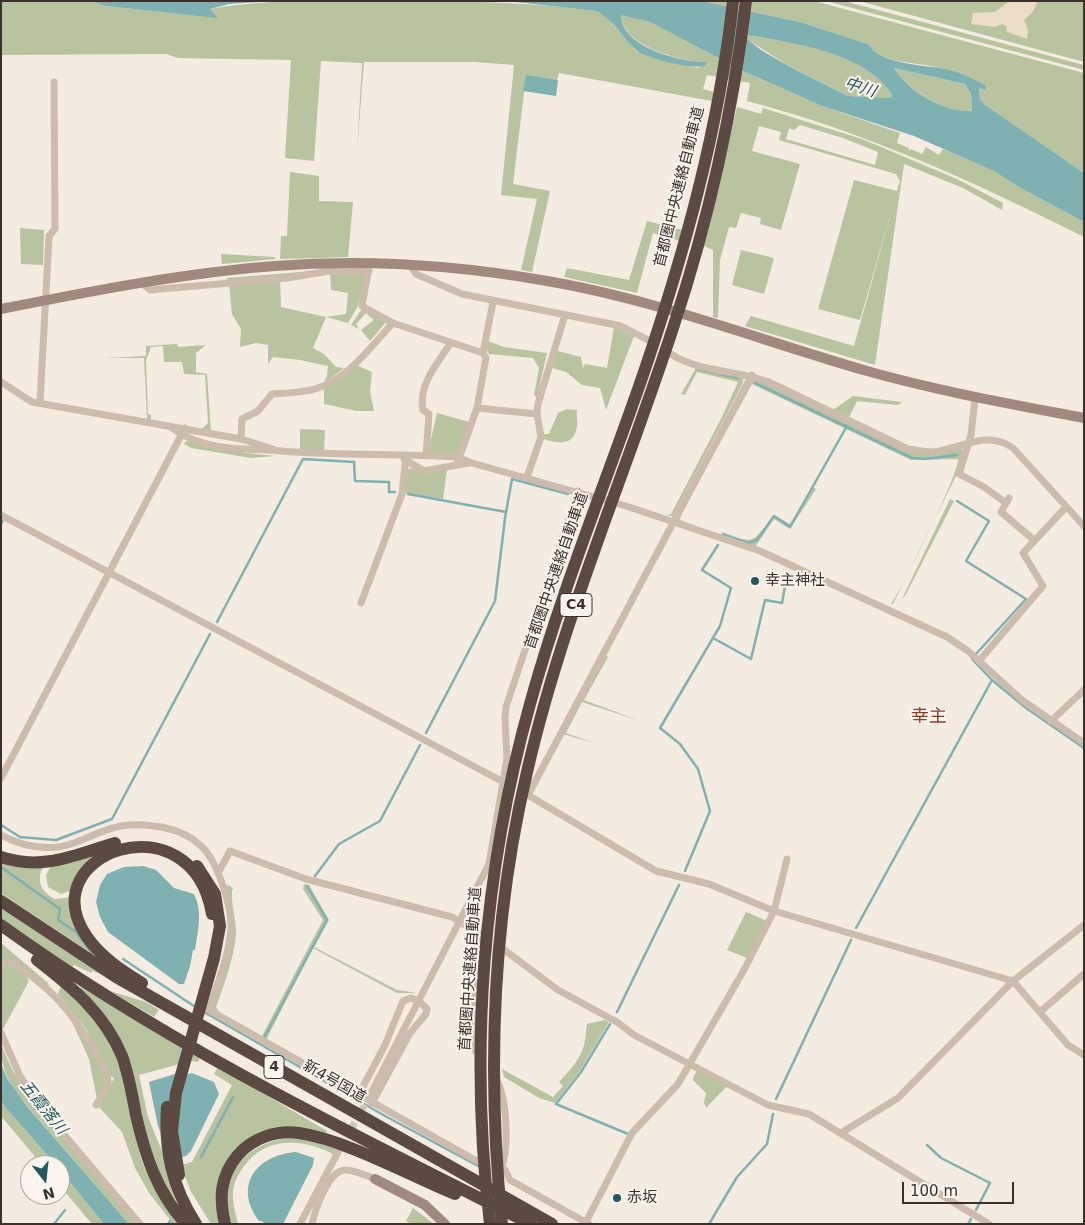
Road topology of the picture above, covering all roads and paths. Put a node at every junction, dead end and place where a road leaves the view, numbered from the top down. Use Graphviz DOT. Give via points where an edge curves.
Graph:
graph roads {
  1 [pos="733,1"];
  2 [pos="746,1"];
  3 [pos="54,82"];
  4 [pos="410,265"];
  5 [pos="369,267"];
  6 [pos="45,301"];
  7 [pos="493,302"];
  8 [pos="1,309"];
  9 [pos="565,315"];
  10 [pos="393,322"];
  11 [pos="450,344"];
  12 [pos="483,354"];
  13 [pos="752,375"];
  14 [pos="1,382"];
  15 [pos="975,398"];
  16 [pos="40,403"];
  17 [pos="477,408"];
  18 [pos="536,414"];
  19 [pos="1084,418"];
  20 [pos="184,432"];
  21 [pos="241,439"];
  22 [pos="968,443"];
  23 [pos="278,451"];
  24 [pos="426,456"];
  25 [pos="405,458"];
  26 [pos="458,461"];
  27 [pos="527,477"];
  28 [pos="578,491"];
  29 [pos="1066,507"];
  30 [pos="1,515"];
  31 [pos="672,522"];
  32 [pos="1084,526"];
  33 [pos="1034,540"];
  34 [pos="110,573"];
  35 [pos="361,604"];
  36 [pos="979,661"];
  37 [pos="1084,690"];
  38 [pos="1050,721"];
  39 [pos="1084,743"];
  40 [pos="1,778"];
  41 [pos="502,781"];
  42 [pos="528,795"];
  43 [pos="1,834"];
  44 [pos="1,857"];
  45 [pos="787,858"];
  46 [pos="195,868"];
  47 [pos="218,873"];
  48 [pos="1,901"];
  49 [pos="774,911"];
  50 [pos="461,922"];
  51 [pos="1,925"];
  52 [pos="1084,925"];
  53 [pos="1,930"];
  54 [pos="478,933"];
  55 [pos="1,963"];
  56 [pos="1084,974"];
  57 [pos="1013,981"];
  58 [pos="419,1001"];
  59 [pos="1041,1011"];
  60 [pos="1,1033"];
  61 [pos="1084,1055"];
  62 [pos="691,1063"];
  63 [pos="296,1079"];
  64 [pos="358,1096"];
  65 [pos="371,1100"];
  66 [pos="96,1105"];
  67 [pos="841,1133"];
  68 [pos="338,1152"];
  69 [pos="502,1166"];
  70 [pos="176,1176"];
  71 [pos="375,1180"];
  72 [pos="587,1223"];
  73 [pos="140,1224"];
  74 [pos="186,1224"];
  75 [pos="196,1224"];
  76 [pos="203,1224"];
  77 [pos="226,1224"];
  78 [pos="300,1224"];
  79 [pos="312,1224"];
  80 [pos="445,1224"];
  81 [pos="490,1224"];
  82 [pos="502,1224"];
  83 [pos="527,1224"];
  84 [pos="532,1224"];
  85 [pos="552,1224"];
  86 [pos="989,1224"];
  1 -- 81 [label="highway, 首都圏中央連絡自動車道 / C4, bridge" via="712,128 685,242 642,377 544,657 520,741 504,818 490,903 482,1017 482,1125"];
  2 -- 82 [label="highway, 首都圏中央連絡自動車道 / C4, bridge" via="730,106 694,260 562,649 527,771 516,824 502,914 495,1010 494,1124"];
  3 -- 6 [label="street" via="55,229 49,236"];
  4 -- 5 [label="street"];
  4 -- 7 [label="street" via="416,274 462,294"];
  4 -- 15 [label="street" via="542,280 612,295 867,371"];
  5 -- 6 [label="street" via="249,268"];
  5 -- 10 [label="street" via="362,306"];
  6 -- 8 [label="street"];
  6 -- 16 [label="street"];
  7 -- 9 [label="street"];
  7 -- 12 [label="street"];
  9 -- 13 [label="street" via="621,326 677,360"];
  9 -- 18 [label="street"];
  10 -- 11 [label="street"];
  10 -- 21 [label="street" via="332,382 306,391 272,394 258,411 242,419"];
  11 -- 12 [label="street"];
  11 -- 24 [label="street" via="423,392 423,410 429,414"];
  12 -- 17 [label="street" via="486,358"];
  13 -- 22 [label="street" via="908,448 931,452"];
  13 -- 31 [label="street"];
  14 -- 16 [label="street" via="32,402"];
  15 -- 19 [label="street"];
  15 -- 22 [label="street"];
  16 -- 20 [label="street" via="169,426"];
  17 -- 18 [label="street"];
  17 -- 26 [label="street"];
  18 -- 27 [label="street" via="540,437"];
  20 -- 21 [label="street"];
  20 -- 23 [label="street" via="196,442 248,451"];
  20 -- 34 [label="street"];
  21 -- 23 [label="street"];
  22 -- 29 [label="street" via="985,439 1008,444"];
  22 -- 33 [label="street" via="959,474 1007,501 1001,512"];
  23 -- 25 [label="street"];
  24 -- 25 [label="street"];
  24 -- 26 [label="street"];
  25 -- 26 [label="street" via="424,471"];
  25 -- 35 [label="street" via="402,494"];
  26 -- 27 [label="street"];
  27 -- 28 [label="street"];
  28 -- 31 [label="street"];
  28 -- 41 [label="street" via="506,707 508,752"];
  29 -- 32 [label="street"];
  29 -- 33 [label="street"];
  30 -- 34 [label="street"];
  31 -- 36 [label="street" via="760,551 946,637"];
  31 -- 42 [label="street"];
  33 -- 36 [label="street" via="1024,553 1043,586"];
  34 -- 40 [label="street"];
  34 -- 41 [label="street"];
  36 -- 38 [label="street"];
  37 -- 38 [label="street"];
  38 -- 39 [label="street"];
  41 -- 42 [label="street"];
  41 -- 50 [label="street" via="489,864"];
  42 -- 49 [label="street" via="656,871 709,884"];
  43 -- 47 [label="street" via="23,845 52,848 122,826 160,827 199,843"];
  44 -- 46 [label="highway" via="24,863 49,863 118,842 143,840 178,850"];
  45 -- 49 [label="street"];
  46 -- 63 [label="highway" via="151,847 120,848 102,856 85,872 77,892 77,913 85,935 101,954 131,976 268,1057"];
  46 -- 70 [label="highway, bridge" via="215,894 220,926 174,1101 172,1131"];
  47 -- 50 [label="street" via="230,851 306,879 438,912"];
  47 -- 64 [label="street" via="226,894 231,930 209,1010"];
  48 -- 63 [label="highway, 新4号国道 / 4" via="116,977"];
  49 -- 57 [label="street"];
  49 -- 62 [label="street"];
  50 -- 54 [label="street"];
  50 -- 58 [label="street"];
  51 -- 84 [label="highway, 4" via="72,975 330,1123"];
  52 -- 57 [label="street"];
  53 -- 74 [label="highway" via="78,992 106,1026 126,1068 152,1173"];
  54 -- 62 [label="street" via="558,990 618,1022 634,1035"];
  54 -- 69 [label="street" via="473,1043 498,1082 502,1095 506,1152"];
  55 -- 66 [label="street" via="11,962 50,990 78,1022 108,1081"];
  56 -- 59 [label="street"];
  57 -- 59 [label="street"];
  57 -- 67 [label="street" via="898,1098"];
  58 -- 64 [label="street" via="408,998 403,1001 385,1045"];
  58 -- 65 [label="street"];
  58 -- 65 [label="street" via="427,1009 426,1014 410,1033"];
  59 -- 61 [label="street" via="1068,1044"];
  60 -- 73 [label="street" via="20,1076 38,1104"];
  62 -- 67 [label="street" via="768,1104 809,1114"];
  62 -- 72 [label="street" via="678,1084 632,1133"];
  63 -- 85 [label="highway, 新4号国道 / 4"];
  64 -- 65 [label="street"];
  65 -- 69 [label="street" via="475,1160"];
  67 -- 86 [label="street"];
  68 -- 78 [label="street"];
  69 -- 72 [label="street" via="510,1180"];
  70 -- 75 [label="highway" via="180,1196"];
  70 -- 76 [label="highway"];
  71 -- 79 [label="street" via="345,1170 336,1174 319,1202"];
  71 -- 80 [label="street" via="425,1205"];
  77 -- 83 [label="highway" via="220,1193 224,1176 232,1163 263,1137 290,1133 319,1138 351,1149"];
}
